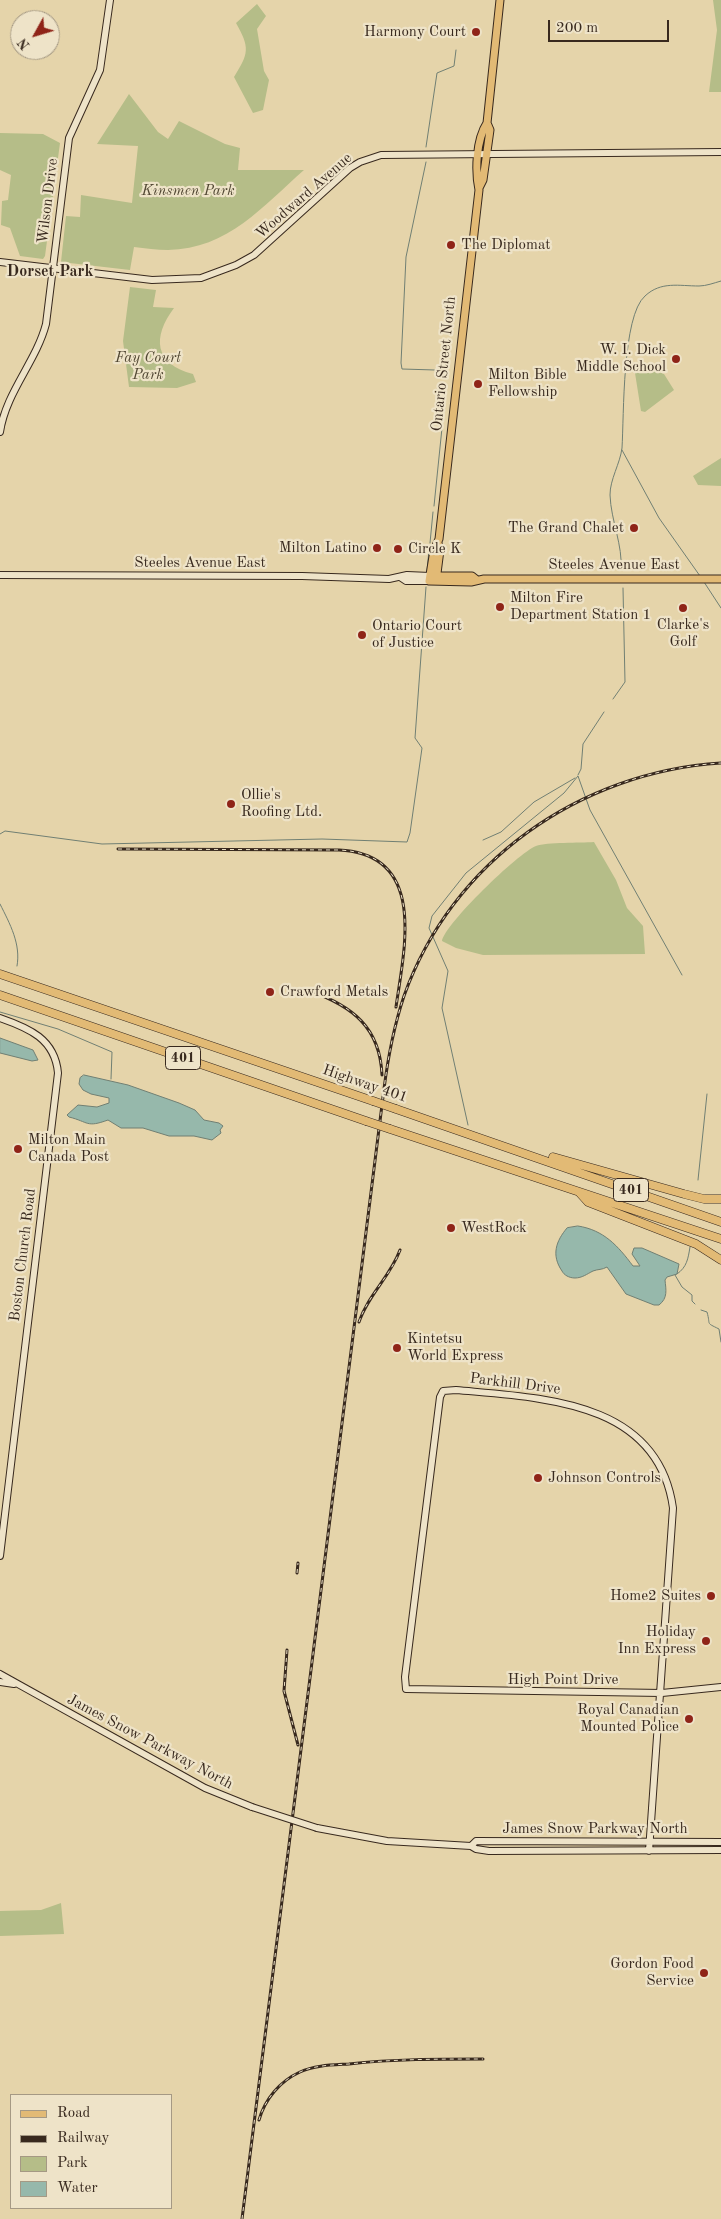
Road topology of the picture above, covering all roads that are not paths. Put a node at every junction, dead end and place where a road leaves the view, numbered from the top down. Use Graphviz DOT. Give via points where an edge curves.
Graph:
graph roads {
  1 [pos="110,0"];
  2 [pos="500,0"];
  3 [pos="721,152"];
  4 [pos="482,154"];
  5 [pos="0,262"];
  6 [pos="52,269"];
  7 [pos="0,432"];
  8 [pos="0,575"];
  9 [pos="433,579"];
  10 [pos="721,579"];
  11 [pos="0,974"];
  12 [pos="0,995"];
  13 [pos="0,1018"];
  14 [pos="541,1158"];
  15 [pos="578,1191"];
  16 [pos="721,1199"];
  17 [pos="721,1222"];
  18 [pos="721,1239"];
  19 [pos="721,1260"];
  20 [pos="0,1556"];
  21 [pos="0,1674"];
  22 [pos="0,1682"];
  23 [pos="19,1685"];
  24 [pos="721,1687"];
  25 [pos="406,1689"];
  26 [pos="662,1693"];
  27 [pos="721,1842"];
  28 [pos="471,1846"];
  29 [pos="649,1846"];
  30 [pos="721,1850"];
  1 -- 6 [label="street, Wilson Drive" via="100,70 69,138"];
  2 -- 4 [label="main road, Ontario Street North" via="487,123 490,130"];
  3 -- 4 [label="street, Woodward Avenue"];
  4 -- 6 [label="street, Woodward Avenue" via="381,155 360,162 254,255 201,278 152,280"];
  4 -- 9 [label="main road, Ontario Street North" via="483,180 478,188"];
  5 -- 6 [label="street, Woodward Avenue"];
  6 -- 7 [label="street, Wilson Drive" via="42,336 6,408"];
  8 -- 9 [label="street, Steeles Avenue East"];
  9 -- 10 [label="main road, Steeles Avenue East" via="472,576 477,580"];
  11 -- 14 [label="highway, Highway 401 / 401, bridge"];
  12 -- 15 [label="highway, 401, bridge"];
  13 -- 20 [label="street, Boston Church Road" via="26,1026 43,1038 53,1052 58,1073"];
  14 -- 16 [label="highway" via="553,1157 704,1199"];
  14 -- 17 [label="highway, Highway 401 / 401"];
  15 -- 18 [label="highway, 401"];
  15 -- 19 [label="highway" via="588,1202 696,1244"];
  21 -- 23 [label="street, James Snow Parkway North"];
  22 -- 23 [label="street"];
  23 -- 28 [label="street, James Snow Parkway North, bridge" via="205,1788 252,1807 317,1828 387,1841"];
  24 -- 26 [label="street, High Point Drive"];
  25 -- 26 [label="street, High Point Drive"];
  25 -- 26 [label="street, Parkhill Drive" via="440,1397 443,1391 450,1390 548,1399 605,1416 633,1434 652,1456 668,1486 673,1508"];
  26 -- 29 [label="street, Parkhill Drive"];
  27 -- 29 [label="street, James Snow Parkway North"];
  28 -- 29 [label="street, James Snow Parkway North" via="489,1851"];
  28 -- 29 [label="street, James Snow Parkway North" via="476,1842"];
  29 -- 30 [label="street, James Snow Parkway North"];
}
